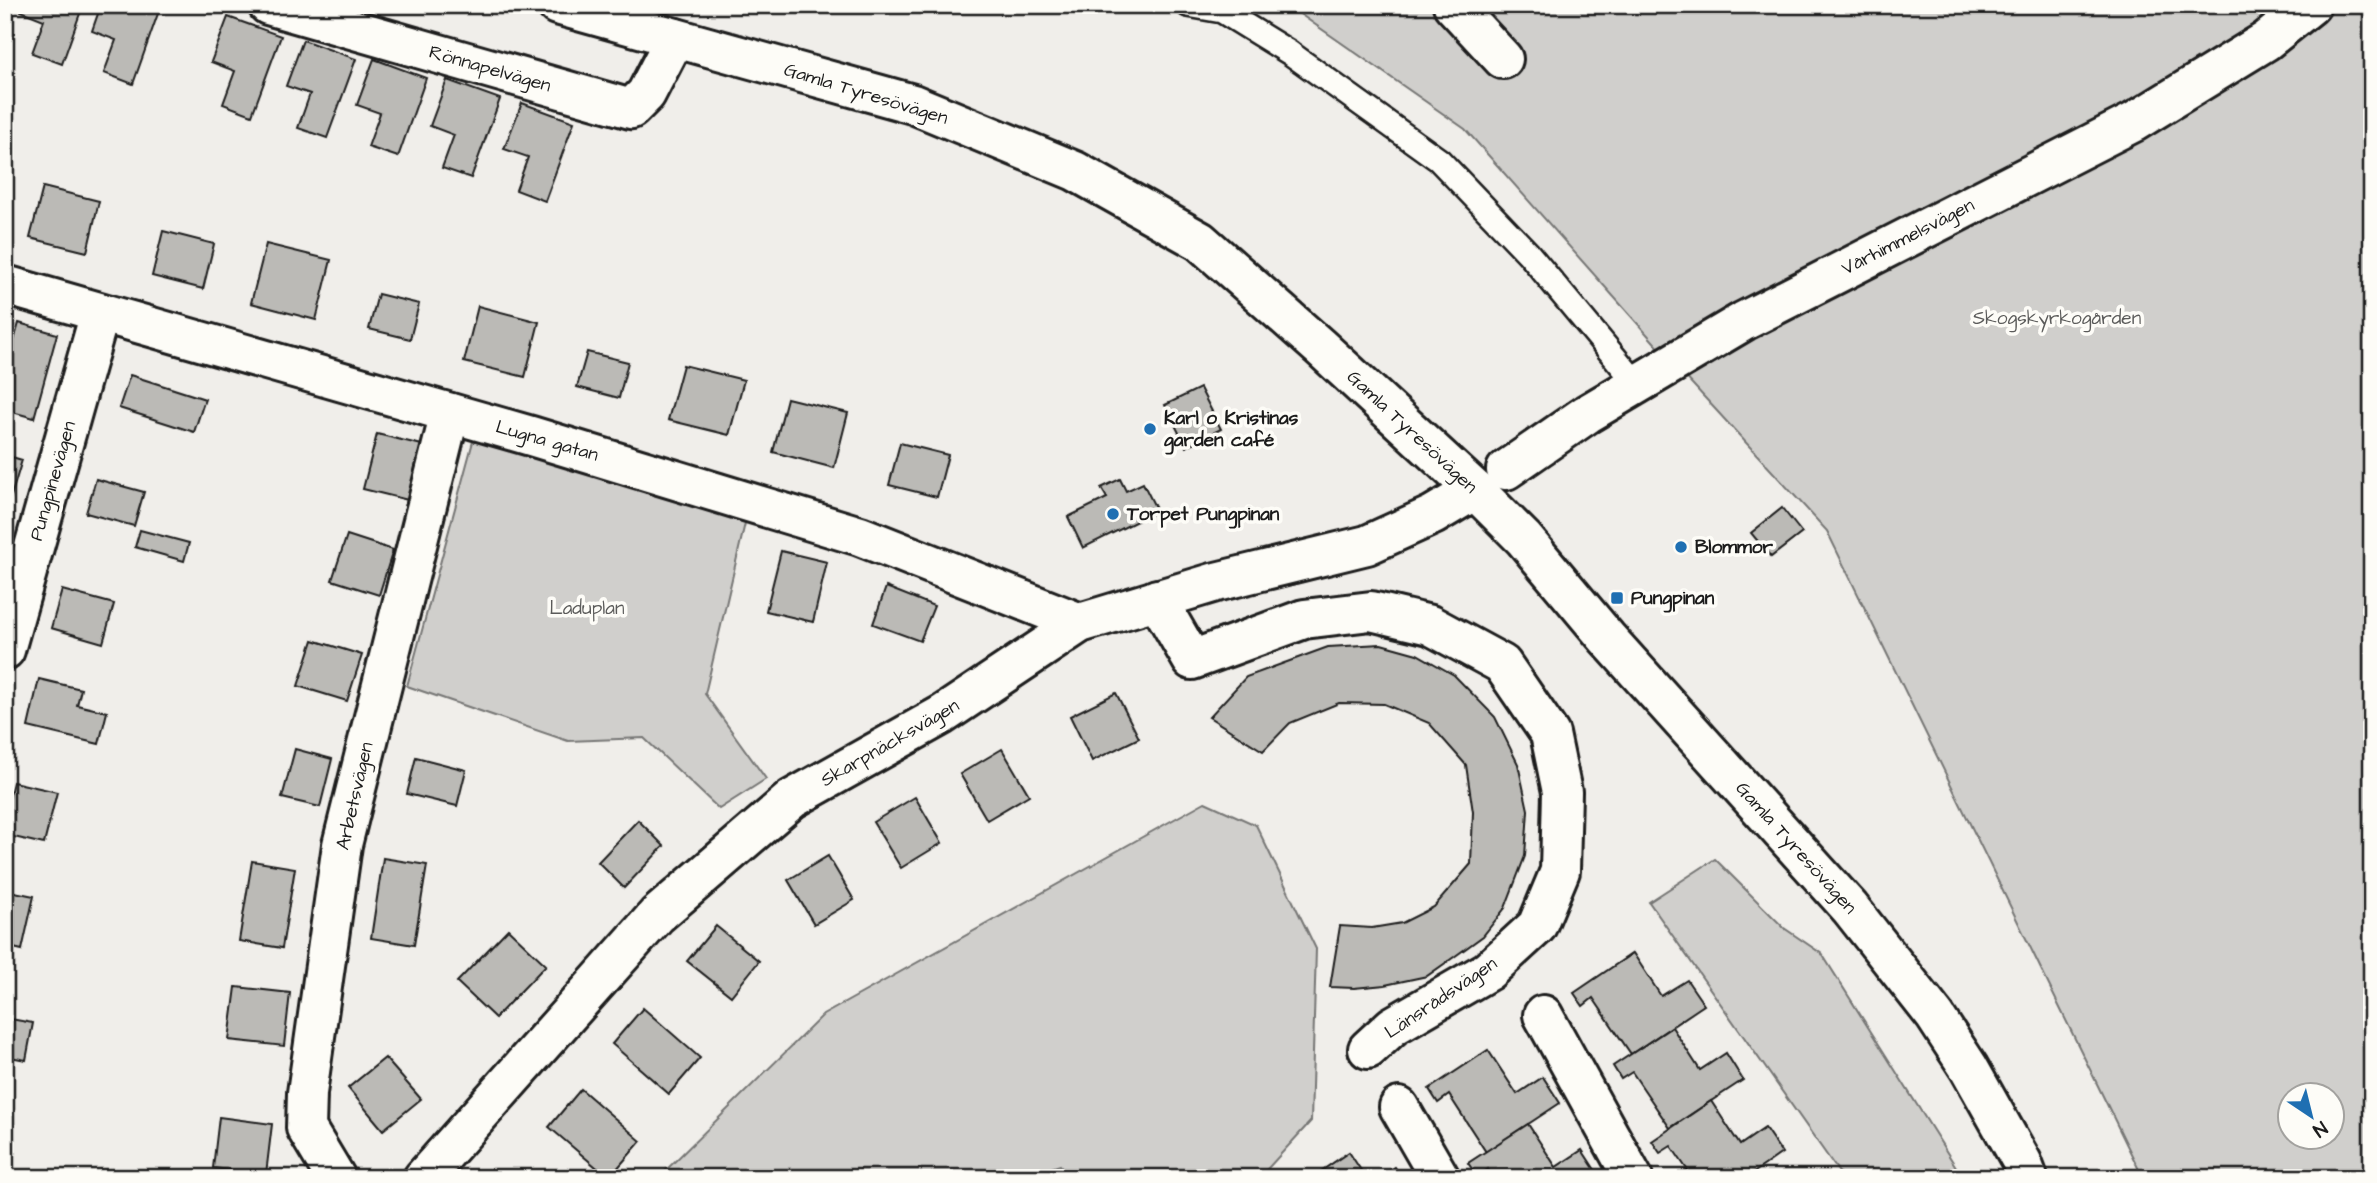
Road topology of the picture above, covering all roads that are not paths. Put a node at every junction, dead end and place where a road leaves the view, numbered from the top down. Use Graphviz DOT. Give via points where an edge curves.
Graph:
graph roads {
  1 [pos="268,5"];
  2 [pos="557,5"];
  3 [pos="1188,5"];
  4 [pos="1453,5"];
  5 [pos="2311,5"];
  6 [pos="675,38"];
  7 [pos="1503,58"];
  8 [pos="5,285"];
  9 [pos="100,313"];
  10 [pos="1637,384"];
  11 [pos="450,414"];
  12 [pos="1490,480"];
  13 [pos="1157,599"];
  14 [pos="1080,622"];
  15 [pos="5,650"];
  16 [pos="1543,1015"];
  17 [pos="1368,1049"];
  18 [pos="1399,1107"];
  19 [pos="336,1178"];
  20 [pos="423,1178"];
  21 [pos="1440,1178"];
  22 [pos="1633,1178"];
  23 [pos="2028,1178"];
  1 -- 6 [label="street, Rönnapelvägen" via="631,109 646,94"];
  2 -- 6 [label="street, Gamla Tyresövägen"];
  3 -- 10 [label="lane" via="1234,18 1439,160 1528,253"];
  4 -- 7 [label="street"];
  5 -- 10 [label="street, Vårhimmelsvägen" via="2266,41 2134,122 1744,321"];
  6 -- 12 [label="street, Gamla Tyresövägen" via="913,104 1075,171 1200,241 1320,346"];
  8 -- 9 [label="street, Lugna gatan"];
  9 -- 11 [label="street, Lugna gatan"];
  9 -- 15 [label="street, Pungpinevägen"];
  10 -- 12 [label="street, Vårhimmelsvägen"];
  11 -- 14 [label="street, Lugna gatan" via="860,536"];
  11 -- 19 [label="street, Arbetsvägen" via="340,859 306,1128"];
  12 -- 13 [label="street, Skarpnäcksvägen" via="1433,515 1367,545"];
  12 -- 23 [label="street, Gamla Tyresövägen" via="1524,539 1850,908 1935,1016 1969,1068"];
  13 -- 14 [label="street, Skarpnäcksvägen"];
  13 -- 17 [label="street, Länsrådsvägen" via="1192,660 1304,619 1371,611 1430,625 1502,664 1550,734 1562,792 1560,871 1536,926 1488,971 1392,1026"];
  14 -- 20 [label="street, Skarpnäcksvägen" via="942,715 792,799 657,915"];
  16 -- 22 [label="street"];
  18 -- 21 [label="street"];
}
